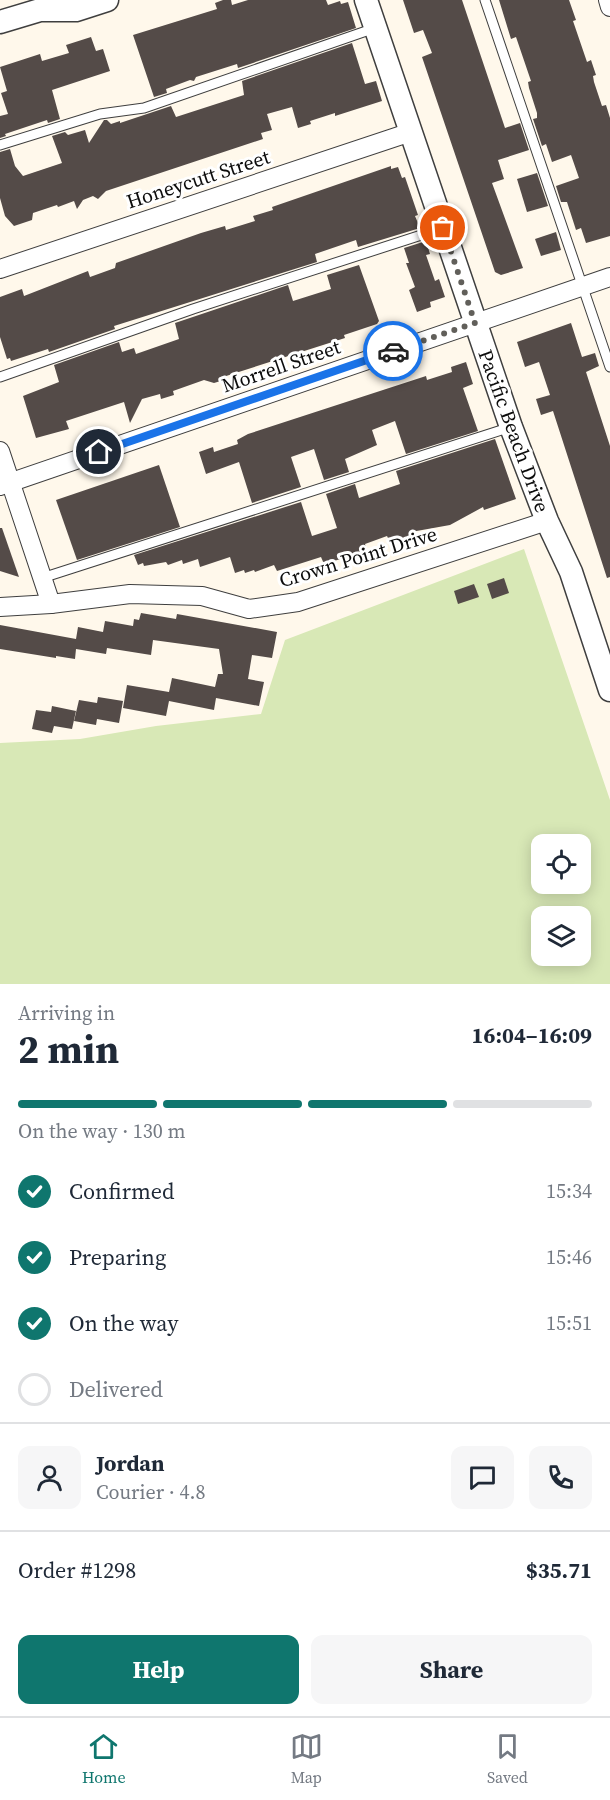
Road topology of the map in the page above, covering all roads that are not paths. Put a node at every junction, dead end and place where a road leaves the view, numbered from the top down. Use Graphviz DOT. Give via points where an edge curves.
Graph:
graph roads {
  1 [pos="107,0"];
  2 [pos="366,0"];
  3 [pos="485,0"];
  4 [pos="608,0"];
  5 [pos="57,6"];
  6 [pos="610,7"];
  7 [pos="0,22"];
  8 [pos="375,28"];
  9 [pos="411,132"];
  10 [pos="0,145"];
  11 [pos="443,228"];
  12 [pos="0,269"];
  13 [pos="610,277"];
  14 [pos="584,286"];
  15 [pos="475,323"];
  16 [pos="610,367"];
  17 [pos="0,377"];
  18 [pos="510,427"];
  19 [pos="0,452"];
  20 [pos="5,484"];
  21 [pos="547,521"];
  22 [pos="42,578"];
  23 [pos="51,604"];
  24 [pos="0,607"];
  25 [pos="610,690"];
  1 -- 5 [label="street" via="76,10"];
  2 -- 8 [label="street, Pacific Beach Drive"];
  3 -- 14 [label="lane"];
  4 -- 6 [label="street"];
  5 -- 7 [label="street"];
  8 -- 9 [label="street, Pacific Beach Drive"];
  8 -- 10 [label="lane" via="144,108 100,114"];
  9 -- 11 [label="street, Pacific Beach Drive"];
  9 -- 12 [label="street, Honeycutt Street"];
  11 -- 15 [label="street, Pacific Beach Drive"];
  11 -- 17 [label="lane"];
  13 -- 14 [label="street, Morrell Street"];
  14 -- 15 [label="street, Morrell Street"];
  14 -- 16 [label="lane"];
  15 -- 18 [label="street, Pacific Beach Drive"];
  15 -- 20 [label="street, Morrell Street"];
  18 -- 21 [label="street, Pacific Beach Drive"];
  18 -- 22 [label="lane"];
  19 -- 20 [label="street"];
  20 -- 22 [label="street"];
  21 -- 23 [label="street, Crown Point Drive" via="298,602 249,609 202,596 130,594"];
  21 -- 25 [label="street, Pacific Beach Drive" via="571,572"];
  22 -- 23 [label="street"];
  23 -- 24 [label="street, Crown Point Drive"];
}
